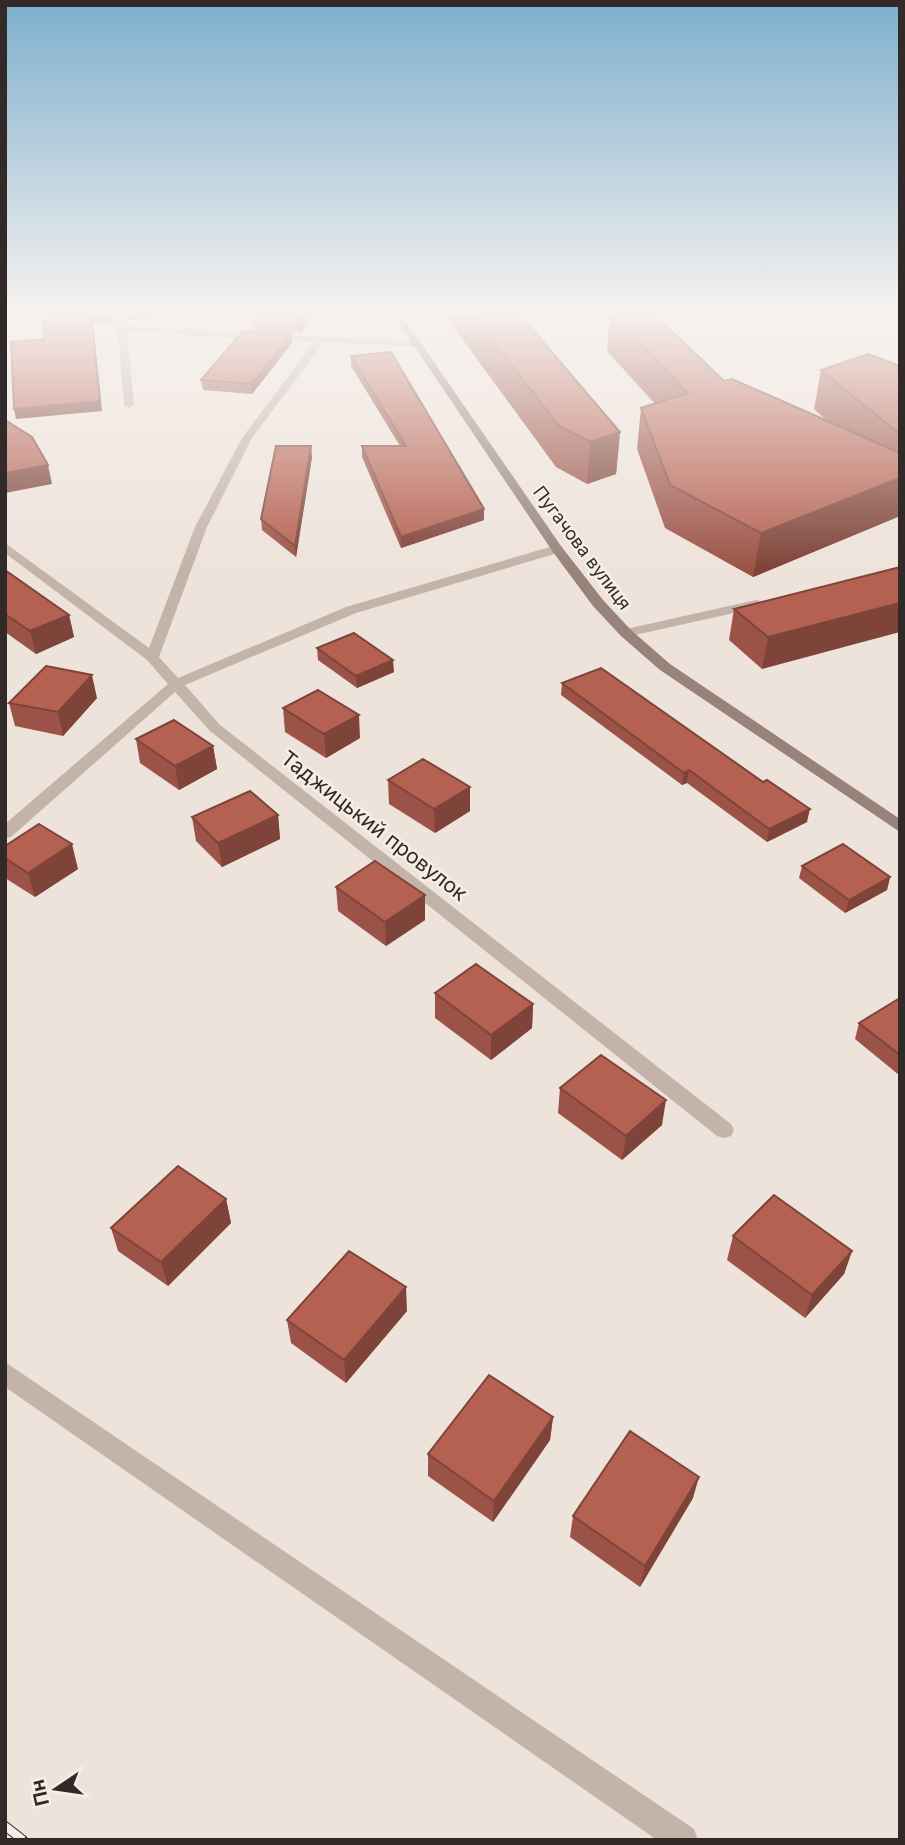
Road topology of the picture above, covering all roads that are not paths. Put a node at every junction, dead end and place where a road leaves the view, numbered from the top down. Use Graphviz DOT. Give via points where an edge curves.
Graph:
graph roads {
  1 [pos="128,396"];
  2 [pos="278,396"];
  3 [pos="453,396"];
  4 [pos="129,405"];
  5 [pos="5,547"];
  6 [pos="557,549"];
  7 [pos="769,601"];
  8 [pos="626,633"];
  9 [pos="152,657"];
  10 [pos="177,683"];
  11 [pos="900,827"];
  12 [pos="5,833"];
  13 [pos="724,1130"];
  14 [pos="5,1373"];
  15 [pos="683,1840"];
  1 -- 4 [label="street"];
  2 -- 9 [label="street" via="247,438 201,527"];
  3 -- 6 [label="street, Пугачова вулиця"];
  5 -- 9 [label="street, Таджицький провулок"];
  6 -- 8 [label="street, Пугачова вулиця"];
  6 -- 10 [label="street" via="351,610"];
  7 -- 8 [label="street"];
  8 -- 11 [label="street, Пугачова вулиця" via="665,667"];
  9 -- 10 [label="street, Таджицький провулок"];
  10 -- 12 [label="street"];
  10 -- 13 [label="street, Таджицький провулок" via="215,728"];
  14 -- 15 [label="street"];
}
